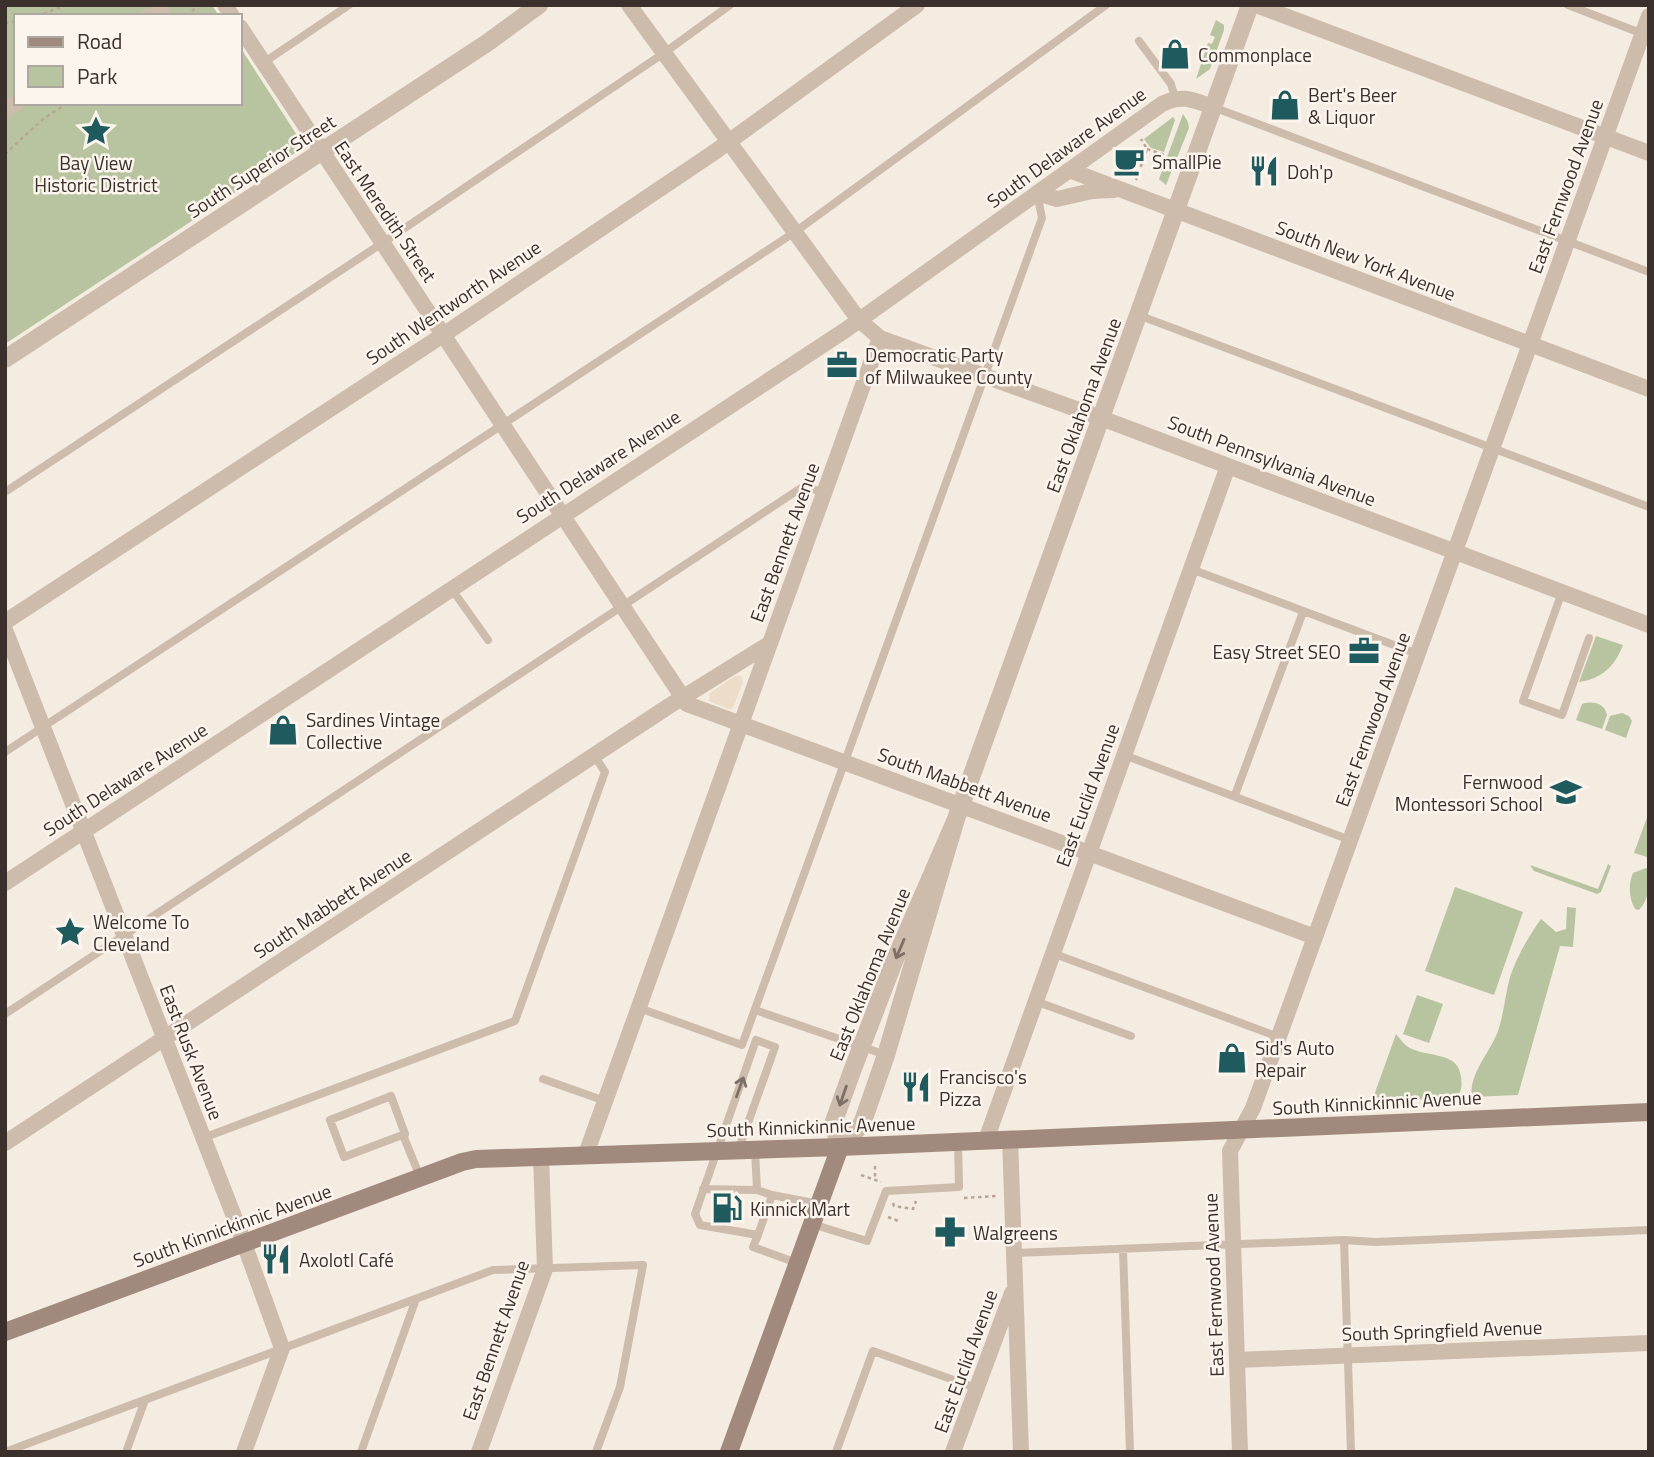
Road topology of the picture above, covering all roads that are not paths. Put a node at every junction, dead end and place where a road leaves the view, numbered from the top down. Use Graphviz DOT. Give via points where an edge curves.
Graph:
graph roads {
  1 [pos="349,5"];
  2 [pos="539,5"];
  3 [pos="629,5"];
  4 [pos="730,5"];
  5 [pos="917,5"];
  6 [pos="1106,5"];
  7 [pos="1250,5"];
  8 [pos="1256,5"];
  9 [pos="1568,5"];
  10 [pos="1649,16"];
  11 [pos="242,30"];
  12 [pos="1646,35"];
  13 [pos="1139,41"];
  14 [pos="664,53"];
  15 [pos="263,64"];
  16 [pos="1175,98"];
  17 [pos="1213,107"];
  18 [pos="1605,137"];
  19 [pos="729,142"];
  20 [pos="321,152"];
  21 [pos="1649,153"];
  22 [pos="1069,170"];
  23 [pos="1119,190"];
  24 [pos="1037,193"];
  25 [pos="1176,211"];
  26 [pos="795,232"];
  27 [pos="1567,240"];
  28 [pos="382,243"];
  29 [pos="1649,272"];
  30 [pos="1138,315"];
  31 [pos="859,320"];
  32 [pos="443,335"];
  33 [pos="880,338"];
  34 [pos="1530,344"];
  35 [pos="5,359"];
  36 [pos="984,376"];
  37 [pos="1649,389"];
  38 [pos="1101,418"];
  39 [pos="502,425"];
  40 [pos="1492,448"];
  41 [pos="1228,466"];
  42 [pos="5,492"];
  43 [pos="824,493"];
  44 [pos="1649,507"];
  45 [pos="562,515"];
  46 [pos="1455,551"];
  47 [pos="1191,569"];
  48 [pos="452,588"];
  49 [pos="1562,592"];
  50 [pos="621,606"];
  51 [pos="1303,612"];
  52 [pos="5,622"];
  53 [pos="1649,625"];
  54 [pos="5,630"];
  55 [pos="1590,638"];
  56 [pos="488,640"];
  57 [pos="769,644"];
  58 [pos="1418,654"];
  59 [pos="682,698"];
  60 [pos="740,725"];
  61 [pos="44,726"];
  62 [pos="5,752"];
  63 [pos="594,755"];
  64 [pos="1124,755"];
  65 [pos="844,762"];
  66 [pos="1235,795"];
  67 [pos="959,812"];
  68 [pos="83,832"];
  69 [pos="1350,840"];
  70 [pos="1088,852"];
  71 [pos="5,883"];
  72 [pos="124,935"];
  73 [pos="1315,937"];
  74 [pos="1052,953"];
  75 [pos="1035,1001"];
  76 [pos="639,1008"];
  77 [pos="755,1010"];
  78 [pos="5,1013"];
  79 [pos="1131,1036"];
  80 [pos="1279,1037"];
  81 [pos="164,1038"];
  82 [pos="861,1047"];
  83 [pos="886,1055"];
  84 [pos="543,1079"];
  85 [pos="605,1101"];
  86 [pos="1649,1112"];
  87 [pos="1242,1130"];
  88 [pos="402,1135"];
  89 [pos="203,1138"];
  90 [pos="1010,1139"];
  91 [pos="986,1140"];
  92 [pos="957,1141"];
  93 [pos="5,1143"];
  94 [pos="840,1147"];
  95 [pos="746,1150"];
  96 [pos="716,1152"];
  97 [pos="586,1154"];
  98 [pos="541,1156"];
  99 [pos="420,1177"];
  100 [pos="703,1189"];
  101 [pos="757,1190"];
  102 [pos="772,1195"];
  103 [pos="819,1204"];
  104 [pos="811,1224"];
  105 [pos="1649,1230"];
  106 [pos="758,1235"];
  107 [pos="1344,1240"];
  108 [pos="244,1243"];
  109 [pos="1232,1244"];
  110 [pos="1123,1250"];
  111 [pos="1014,1253"];
  112 [pos="797,1263"];
  113 [pos="545,1269"];
  114 [pos="1015,1284"];
  115 [pos="416,1299"];
  116 [pos="5,1332"];
  117 [pos="1649,1343"];
  118 [pos="282,1348"];
  119 [pos="1348,1354"];
  120 [pos="1237,1360"];
  121 [pos="976,1388"];
  122 [pos="145,1400"];
  123 [pos="5,1452"];
  124 [pos="127,1452"];
  125 [pos="244,1452"];
  126 [pos="361,1452"];
  127 [pos="479,1452"];
  128 [pos="596,1452"];
  129 [pos="729,1452"];
  130 [pos="836,1452"];
  131 [pos="953,1452"];
  132 [pos="1021,1452"];
  133 [pos="1130,1452"];
  134 [pos="1240,1452"];
  135 [pos="1351,1452"];
  1 -- 15 [label="lane"];
  2 -- 20 [label="street, South Superior Street"];
  3 -- 14 [label="street"];
  4 -- 14 [label="lane"];
  5 -- 19 [label="street, South Wentworth Avenue"];
  6 -- 26 [label="lane"];
  7 -- 17 [label="street, East Oklahoma Avenue"];
  8 -- 18 [label="street"];
  9 -- 12 [label="lane"];
  10 -- 12 [label="street, East Fernwood Avenue"];
  11 -- 15 [label="street, East Meredith Street"];
  12 -- 18 [label="street, East Fernwood Avenue"];
  13 -- 16 [label="lane" via="1171,84"];
  14 -- 19 [label="street"];
  14 -- 28 [label="lane"];
  15 -- 20 [label="street, East Meredith Street"];
  16 -- 17 [label="street, South Delaware Avenue" via="1186,97"];
  16 -- 22 [label="street, South Delaware Avenue"];
  17 -- 25 [label="street, East Oklahoma Avenue"];
  17 -- 27 [label="lane"];
  18 -- 21 [label="street"];
  18 -- 27 [label="street, East Fernwood Avenue"];
  19 -- 26 [label="street"];
  19 -- 32 [label="street, South Wentworth Avenue"];
  20 -- 28 [label="street, East Meredith Street"];
  20 -- 35 [label="street, South Superior Street"];
  22 -- 23 [label="street, South New York Avenue"];
  22 -- 24 [label="street, South Delaware Avenue"];
  23 -- 24 [label="street" via="1057,199"];
  23 -- 25 [label="street, South New York Avenue"];
  24 -- 31 [label="street, South Delaware Avenue"];
  24 -- 36 [label="lane" via="1042,218"];
  25 -- 30 [label="street, East Oklahoma Avenue"];
  25 -- 34 [label="street, South New York Avenue"];
  26 -- 31 [label="street"];
  26 -- 39 [label="lane"];
  27 -- 29 [label="lane"];
  27 -- 34 [label="street, East Fernwood Avenue"];
  28 -- 32 [label="street, East Meredith Street"];
  28 -- 42 [label="lane"];
  30 -- 38 [label="street, East Oklahoma Avenue"];
  30 -- 40 [label="lane"];
  31 -- 33 [label="street"];
  31 -- 45 [label="street, South Delaware Avenue"];
  32 -- 39 [label="street, East Meredith Street"];
  32 -- 52 [label="street, South Wentworth Avenue"];
  33 -- 36 [label="street, South Pennsylvania Avenue"];
  33 -- 43 [label="street, East Bennett Avenue"];
  34 -- 37 [label="street, South New York Avenue"];
  34 -- 40 [label="street, East Fernwood Avenue"];
  36 -- 38 [label="street, South Pennsylvania Avenue"];
  36 -- 65 [label="lane"];
  38 -- 41 [label="street, South Pennsylvania Avenue"];
  38 -- 67 [label="street, East Oklahoma Avenue"];
  39 -- 45 [label="street, East Meredith Street"];
  39 -- 61 [label="lane"];
  40 -- 44 [label="lane"];
  40 -- 46 [label="street, East Fernwood Avenue"];
  41 -- 46 [label="street, South Pennsylvania Avenue"];
  41 -- 47 [label="street, East Euclid Avenue"];
  43 -- 50 [label="lane" via="804,486"];
  43 -- 57 [label="street, East Bennett Avenue"];
  45 -- 48 [label="street, South Delaware Avenue"];
  45 -- 50 [label="street, East Meredith Street"];
  46 -- 49 [label="street, South Pennsylvania Avenue"];
  46 -- 58 [label="street, East Fernwood Avenue"];
  47 -- 51 [label="lane"];
  47 -- 64 [label="street, East Euclid Avenue"];
  48 -- 56 [label="lane"];
  48 -- 68 [label="street, South Delaware Avenue"];
  49 -- 53 [label="street, South Pennsylvania Avenue"];
  49 -- 55 [label="lane" via="1523,701 1562,715"];
  50 -- 59 [label="street, East Meredith Street"];
  50 -- 72 [label="lane"];
  51 -- 58 [label="lane"];
  51 -- 66 [label="lane"];
  54 -- 61 [label="street, East Rusk Avenue"];
  57 -- 59 [label="street, South Mabbett Avenue"];
  57 -- 60 [label="street, East Bennett Avenue"];
  58 -- 69 [label="street, East Fernwood Avenue"];
  59 -- 60 [label="street, South Mabbett Avenue"];
  59 -- 63 [label="street, South Mabbett Avenue"];
  60 -- 65 [label="street, South Mabbett Avenue"];
  60 -- 76 [label="street, East Bennett Avenue"];
  61 -- 62 [label="lane"];
  61 -- 68 [label="street, East Rusk Avenue"];
  63 -- 81 [label="street, South Mabbett Avenue"];
  63 -- 89 [label="lane" via="605,772 515,1021"];
  64 -- 66 [label="lane"];
  64 -- 70 [label="street, East Euclid Avenue"];
  65 -- 67 [label="street, South Mabbett Avenue"];
  65 -- 77 [label="lane"];
  66 -- 69 [label="lane"];
  67 -- 70 [label="street, South Mabbett Avenue"];
  67 -- 82 [label="street, East Oklahoma Avenue, one-way"];
  67 -- 83 [label="street, East Oklahoma Avenue"];
  68 -- 71 [label="street, South Delaware Avenue"];
  68 -- 72 [label="street, East Rusk Avenue"];
  69 -- 73 [label="street, East Fernwood Avenue"];
  70 -- 73 [label="street, South Mabbett Avenue"];
  70 -- 74 [label="street, East Euclid Avenue"];
  72 -- 78 [label="lane"];
  72 -- 81 [label="street, East Rusk Avenue"];
  73 -- 80 [label="street, East Fernwood Avenue"];
  74 -- 75 [label="street, East Euclid Avenue"];
  74 -- 80 [label="lane"];
  75 -- 79 [label="lane"];
  75 -- 91 [label="street, East Euclid Avenue"];
  76 -- 77 [label="lane" via="742,1045"];
  76 -- 85 [label="street, East Bennett Avenue"];
  77 -- 82 [label="lane"];
  80 -- 87 [label="street, East Fernwood Avenue"];
  81 -- 89 [label="street, East Rusk Avenue"];
  81 -- 93 [label="street, South Mabbett Avenue"];
  82 -- 83 [label="lane"];
  82 -- 94 [label="street, East Oklahoma Avenue, one-way" via="833,1124"];
  83 -- 94 [label="street, East Oklahoma Avenue" via="862,1124"];
  84 -- 85 [label="lane"];
  85 -- 97 [label="street, East Bennett Avenue"];
  86 -- 87 [label="main road, South Kinnickinnic Avenue"];
  87 -- 90 [label="main road, South Kinnickinnic Avenue"];
  87 -- 109 [label="street, East Fernwood Avenue" via="1230,1151"];
  88 -- 88 [label="lane" via="391,1096 330,1120 344,1157"];
  88 -- 99 [label="lane"];
  89 -- 108 [label="street, East Rusk Avenue"];
  90 -- 91 [label="main road, South Kinnickinnic Avenue"];
  90 -- 111 [label="street"];
  91 -- 92 [label="main road, South Kinnickinnic Avenue"];
  92 -- 94 [label="main road, South Kinnickinnic Avenue"];
  92 -- 104 [label="lane" via="959,1187 886,1191 867,1241"];
  94 -- 95 [label="main road, South Kinnickinnic Avenue"];
  94 -- 103 [label="main road, East Oklahoma Avenue"];
  95 -- 96 [label="main road, South Kinnickinnic Avenue"];
  96 -- 95 [label="lane, one-way" via="756,1040 775,1047"];
  95 -- 101 [label="lane"];
  96 -- 97 [label="main road, South Kinnickinnic Avenue"];
  96 -- 100 [label="lane"];
  97 -- 98 [label="main road, South Kinnickinnic Avenue"];
  98 -- 99 [label="main road, South Kinnickinnic Avenue" via="475,1159"];
  98 -- 113 [label="street, East Bennett Avenue"];
  99 -- 108 [label="main road, South Kinnickinnic Avenue"];
  100 -- 101 [label="lane"];
  100 -- 106 [label="lane" via="695,1214 700,1225"];
  101 -- 102 [label="lane"];
  102 -- 103 [label="lane"];
  102 -- 106 [label="lane"];
  103 -- 104 [label="main road, East Oklahoma Avenue"];
  104 -- 112 [label="main road, East Oklahoma Avenue"];
  105 -- 107 [label="lane"];
  106 -- 112 [label="lane" via="753,1247"];
  107 -- 109 [label="lane"];
  107 -- 119 [label="lane"];
  108 -- 116 [label="main road, South Kinnickinnic Avenue"];
  108 -- 118 [label="street, East Rusk Avenue"];
  109 -- 110 [label="lane"];
  109 -- 120 [label="street, East Fernwood Avenue"];
  110 -- 111 [label="lane"];
  110 -- 133 [label="lane"];
  111 -- 114 [label="street"];
  112 -- 129 [label="main road, East Oklahoma Avenue"];
  113 -- 115 [label="lane" via="493,1270"];
  113 -- 127 [label="street, East Bennett Avenue"];
  113 -- 128 [label="lane" via="643,1265 620,1387"];
  114 -- 121 [label="street, East Euclid Avenue"];
  114 -- 132 [label="street"];
  115 -- 118 [label="lane"];
  115 -- 126 [label="lane"];
  117 -- 119 [label="street, South Springfield Avenue"];
  118 -- 122 [label="lane"];
  118 -- 125 [label="street"];
  119 -- 120 [label="street, South Springfield Avenue"];
  119 -- 135 [label="lane"];
  120 -- 134 [label="street, East Fernwood Avenue"];
  121 -- 130 [label="lane" via="873,1351"];
  121 -- 131 [label="street, East Euclid Avenue"];
  122 -- 123 [label="lane"];
  122 -- 124 [label="lane"];
}
